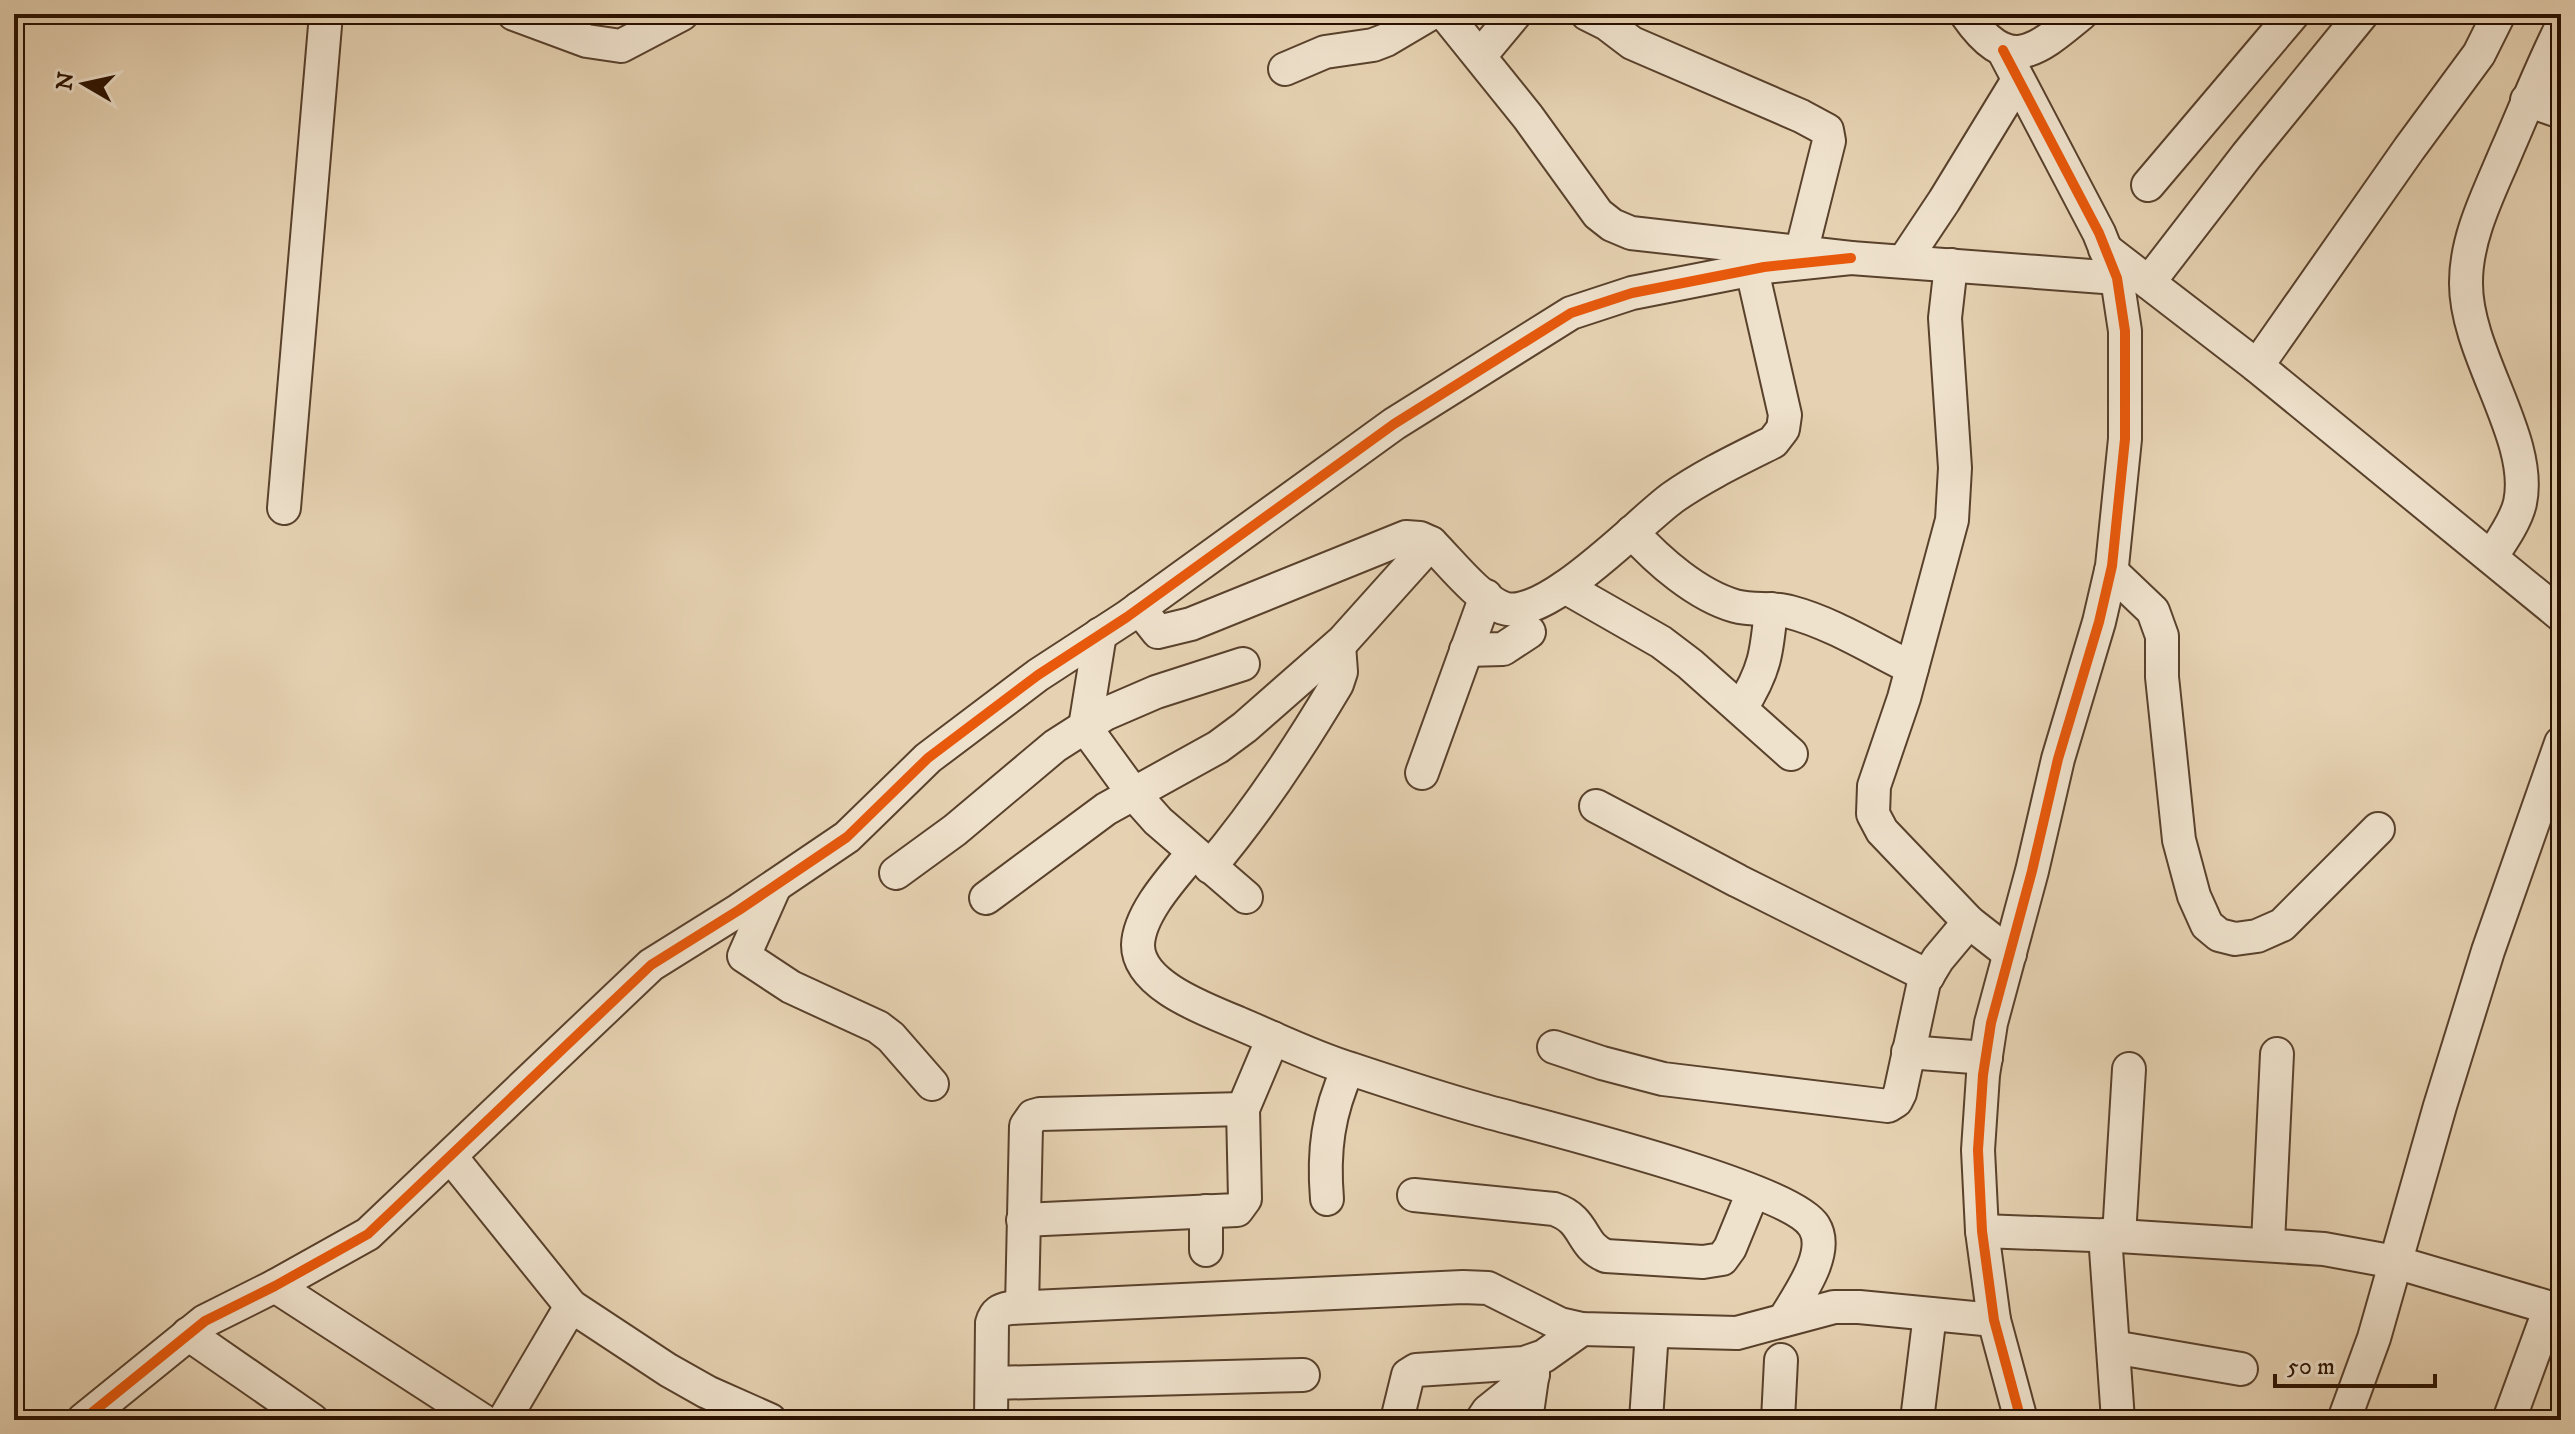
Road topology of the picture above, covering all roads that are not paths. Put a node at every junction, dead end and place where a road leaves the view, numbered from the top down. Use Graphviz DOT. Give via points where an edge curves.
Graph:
graph roads {
  1 [pos="326,14"];
  2 [pos="514,14"];
  3 [pos="682,14"];
  4 [pos="1430,14"];
  5 [pos="1445,14"];
  6 [pos="1515,14"];
  7 [pos="1587,14"];
  8 [pos="1966,14"];
  9 [pos="2081,14"];
  10 [pos="2293,14"];
  11 [pos="2362,14"];
  12 [pos="2499,14"];
  13 [pos="2561,28"];
  14 [pos="2003,50"];
  15 [pos="1480,56"];
  16 [pos="1285,69"];
  17 [pos="2018,80"];
  18 [pos="2527,100"];
  19 [pos="2561,112"];
  20 [pos="2148,185"];
  21 [pos="1801,253"];
  22 [pos="1851,258"];
  23 [pos="1904,261"];
  24 [pos="1951,265"];
  25 [pos="1752,270"];
  26 [pos="2124,270"];
  27 [pos="2257,366"];
  28 [pos="284,508"];
  29 [pos="1632,532"];
  30 [pos="1431,543"];
  31 [pos="2491,557"];
  32 [pos="2111,571"];
  33 [pos="1565,587"];
  34 [pos="1486,596"];
  35 [pos="1139,608"];
  36 [pos="1771,609"];
  37 [pos="2561,615"];
  38 [pos="1529,632"];
  39 [pos="1100,634"];
  40 [pos="1339,645"];
  41 [pos="1466,650"];
  42 [pos="1243,664"];
  43 [pos="1912,668"];
  44 [pos="1741,708"];
  45 [pos="1085,727"];
  46 [pos="2561,743"];
  47 [pos="1791,754"];
  48 [pos="1422,773"];
  49 [pos="1133,793"];
  50 [pos="1596,806"];
  51 [pos="2378,829"];
  52 [pos="1202,860"];
  53 [pos="896,873"];
  54 [pos="775,886"];
  55 [pos="1246,897"];
  56 [pos="986,898"];
  57 [pos="1969,922"];
  58 [pos="2010,954"];
  59 [pos="1928,976"];
  60 [pos="1273,1038"];
  61 [pos="1554,1047"];
  62 [pos="1908,1052"];
  63 [pos="2277,1054"];
  64 [pos="1986,1058"];
  65 [pos="1348,1069"];
  66 [pos="2129,1069"];
  67 [pos="932,1084"];
  68 [pos="1243,1109"];
  69 [pos="451,1157"];
  70 [pos="1753,1192"];
  71 [pos="1414,1195"];
  72 [pos="1327,1199"];
  73 [pos="1206,1211"];
  74 [pos="1023,1220"];
  75 [pos="1982,1231"];
  76 [pos="2112,1235"];
  77 [pos="2268,1243"];
  78 [pos="1206,1250"];
  79 [pos="2395,1262"];
  80 [pos="275,1286"];
  81 [pos="571,1306"];
  82 [pos="1022,1307"];
  83 [pos="2556,1309"];
  84 [pos="1930,1314"];
  85 [pos="1784,1320"];
  86 [pos="1994,1320"];
  87 [pos="1571,1326"];
  88 [pos="1652,1331"];
  89 [pos="188,1334"];
  90 [pos="2113,1347"];
  91 [pos="1781,1360"];
  92 [pos="1537,1364"];
  93 [pos="2241,1369"];
  94 [pos="1303,1375"];
  95 [pos="992,1383"];
  96 [pos="83,1420"];
  97 [pos="312,1420"];
  98 [pos="482,1420"];
  99 [pos="504,1420"];
  100 [pos="770,1420"];
  101 [pos="991,1420"];
  102 [pos="1397,1420"];
  103 [pos="1482,1420"];
  104 [pos="1526,1420"];
  105 [pos="1646,1420"];
  106 [pos="1778,1420"];
  107 [pos="1917,1420"];
  108 [pos="2021,1420"];
  109 [pos="2118,1420"];
  110 [pos="2344,1420"];
  111 [pos="2509,1420"];
  1 -- 28 [label="street"];
  2 -- 3 [label="street" via="587,41 621,46"];
  4 -- 16 [label="street" via="1373,45 1325,52"];
  5 -- 15 [label="street"];
  6 -- 15 [label="street"];
  7 -- 21 [label="street" via="1632,43 1827,130 1829,141"];
  8 -- 14 [label="street" via="1980,35"];
  9 -- 14 [label="street" via="2023,54"];
  10 -- 20 [label="street"];
  11 -- 26 [label="street" via="2247,155"];
  12 -- 27 [label="street" via="2479,54"];
  13 -- 18 [label="street"];
  14 -- 17 [label="street"];
  15 -- 21 [label="street" via="1598,214 1612,225 1631,233"];
  17 -- 23 [label="street"];
  17 -- 26 [label="street"];
  18 -- 19 [label="street"];
  18 -- 31 [label="street" via="2471,241 2466,282 2471,319 2523,481 2519,507"];
  21 -- 22 [label="street"];
  22 -- 23 [label="street"];
  22 -- 25 [label="street"];
  23 -- 24 [label="street"];
  24 -- 26 [label="street"];
  24 -- 43 [label="street" via="1945,318 1955,468 1952,520"];
  25 -- 29 [label="street" via="1785,415 1783,429 1773,442 1672,498"];
  25 -- 35 [label="street" via="1632,293 1571,313 1394,424"];
  26 -- 27 [label="street"];
  26 -- 32 [label="street" via="2125,439"];
  27 -- 31 [label="street"];
  29 -- 33 [label="street"];
  29 -- 36 [label="street" via="1668,569 1718,599"];
  30 -- 34 [label="street"];
  30 -- 35 [label="street" via="1406,537 1191,624 1158,632"];
  30 -- 40 [label="street"];
  31 -- 37 [label="street"];
  32 -- 51 [label="street" via="2153,611 2162,636 2179,840 2207,925 2235,939 2282,925"];
  32 -- 58 [label="street"];
  33 -- 34 [label="street" via="1521,610 1504,608"];
  33 -- 44 [label="street" via="1661,642"];
  34 -- 41 [label="street"];
  35 -- 39 [label="street"];
  36 -- 43 [label="street" via="1821,623"];
  36 -- 44 [label="street" via="1765,660"];
  38 -- 41 [label="street" via="1503,649"];
  39 -- 45 [label="street"];
  39 -- 54 [label="street" via="928,758 847,837"];
  40 -- 49 [label="street" via="1218,747"];
  40 -- 52 [label="street" via="1337,684 1292,758 1244,827"];
  41 -- 48 [label="street"];
  42 -- 45 [label="street" via="1156,692"];
  43 -- 57 [label="street" via="1874,786 1873,814 1882,831"];
  44 -- 47 [label="street"];
  45 -- 49 [label="street"];
  45 -- 53 [label="street"];
  46 -- 79 [label="street" via="2488,951"];
  49 -- 52 [label="street"];
  49 -- 56 [label="street"];
  50 -- 59 [label="street"];
  52 -- 55 [label="street"];
  52 -- 60 [label="street" via="1157,899 1141,929 1138,947 1144,966 1163,986 1198,1006"];
  54 -- 67 [label="street" via="744,956 791,987 878,1027"];
  54 -- 69 [label="street" via="651,965"];
  57 -- 58 [label="street"];
  57 -- 59 [label="street"];
  58 -- 64 [label="street"];
  59 -- 62 [label="street"];
  60 -- 65 [label="street"];
  60 -- 68 [label="street"];
  61 -- 62 [label="street" via="1663,1079 1876,1107 1896,1101"];
  62 -- 64 [label="street"];
  63 -- 77 [label="street"];
  64 -- 75 [label="street" via="1978,1150"];
  65 -- 70 [label="street" via="1702,1172"];
  65 -- 72 [label="street" via="1326,1132"];
  66 -- 76 [label="street"];
  68 -- 73 [label="street" via="1245,1199 1237,1210"];
  68 -- 74 [label="street" via="1033,1116 1026,1126"];
  69 -- 80 [label="street" via="368,1234"];
  69 -- 81 [label="street"];
  70 -- 71 [label="street" via="1730,1248 1722,1259 1703,1262 1606,1256 1595,1252 1569,1214 1554,1209"];
  70 -- 85 [label="street" via="1799,1213 1814,1226 1819,1243 1815,1265"];
  73 -- 74 [label="street"];
  73 -- 78 [label="street"];
  74 -- 82 [label="street"];
  75 -- 76 [label="street"];
  75 -- 86 [label="street"];
  76 -- 77 [label="street"];
  76 -- 90 [label="street"];
  77 -- 79 [label="street"];
  79 -- 83 [label="street"];
  79 -- 110 [label="street"];
  80 -- 89 [label="street"];
  80 -- 98 [label="street"];
  81 -- 99 [label="street"];
  81 -- 100 [label="street" via="668,1370"];
  82 -- 87 [label="street" via="1463,1287 1488,1288"];
  82 -- 95 [label="street" via="995,1315"];
  83 -- 111 [label="street"];
  84 -- 85 [label="street" via="1834,1307"];
  84 -- 86 [label="street"];
  84 -- 107 [label="street"];
  85 -- 88 [label="street" via="1737,1333"];
  86 -- 108 [label="street"];
  87 -- 88 [label="street"];
  87 -- 92 [label="street"];
  88 -- 105 [label="street"];
  89 -- 96 [label="street"];
  89 -- 97 [label="street"];
  90 -- 93 [label="street"];
  90 -- 109 [label="street"];
  91 -- 106 [label="street"];
  92 -- 102 [label="street" via="1416,1370 1408,1375"];
  92 -- 103 [label="street"];
  92 -- 104 [label="street"];
  94 -- 95 [label="street"];
  95 -- 101 [label="street"];
}
